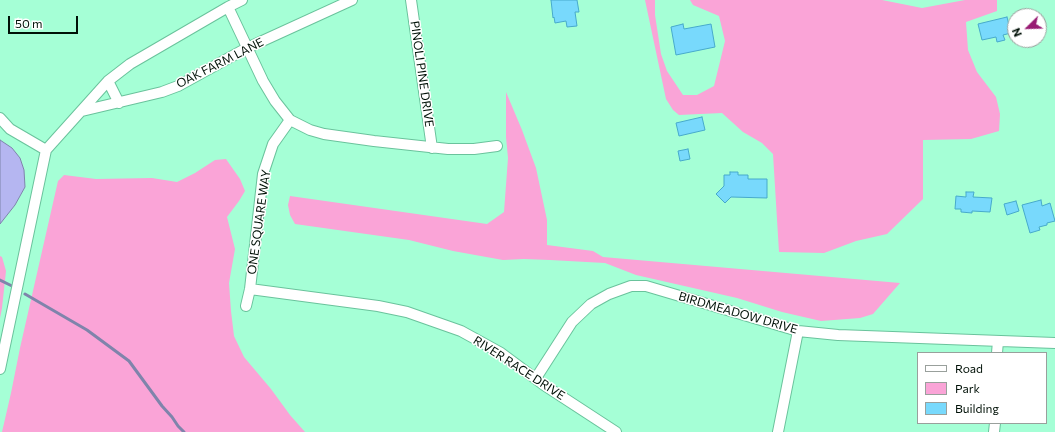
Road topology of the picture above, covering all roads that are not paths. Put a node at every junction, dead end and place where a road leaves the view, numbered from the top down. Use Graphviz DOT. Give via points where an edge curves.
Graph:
graph roads {
  1 [pos="242,0"];
  2 [pos="352,0"];
  3 [pos="411,0"];
  4 [pos="228,7"];
  5 [pos="247,48"];
  6 [pos="108,81"];
  7 [pos="119,103"];
  8 [pos="82,111"];
  9 [pos="0,118"];
  10 [pos="290,120"];
  11 [pos="497,146"];
  12 [pos="432,148"];
  13 [pos="46,150"];
  14 [pos="250,289"];
  15 [pos="246,306"];
  16 [pos="798,331"];
  17 [pos="998,341"];
  18 [pos="1055,343"];
  19 [pos="997,352"];
  20 [pos="0,369"];
  21 [pos="536,378"];
  22 [pos="616,432"];
  23 [pos="778,432"];
  1 -- 4 [label="street"];
  2 -- 5 [label="street, OAK FARM LANE"];
  3 -- 12 [label="street, PINOLI PINE DRIVE"];
  4 -- 5 [label="street"];
  4 -- 6 [label="street" via="130,64"];
  5 -- 7 [label="street, OAK FARM LANE" via="178,86"];
  5 -- 10 [label="street" via="263,81"];
  6 -- 7 [label="street"];
  6 -- 8 [label="street"];
  7 -- 8 [label="street, OAK FARM LANE"];
  8 -- 13 [label="street"];
  9 -- 13 [label="street" via="10,129"];
  10 -- 12 [label="street" via="324,134"];
  10 -- 14 [label="street, ONE SQUARE WAY" via="273,144 263,174"];
  11 -- 12 [label="street" via="464,150"];
  13 -- 20 [label="street"];
  14 -- 15 [label="street, ONE SQUARE WAY"];
  14 -- 21 [label="street, RIVER RACE DRIVE" via="407,312 461,330 501,353"];
  16 -- 17 [label="street, BIRDMEADOW DRIVE"];
  16 -- 21 [label="street, BIRDMEADOW DRIVE" via="646,286 631,286 591,304 572,322"];
  16 -- 23 [label="street"];
  17 -- 18 [label="street, BIRDMEADOW DRIVE"];
  17 -- 19 [label="street"];
  21 -- 22 [label="street, RIVER RACE DRIVE"];
}
